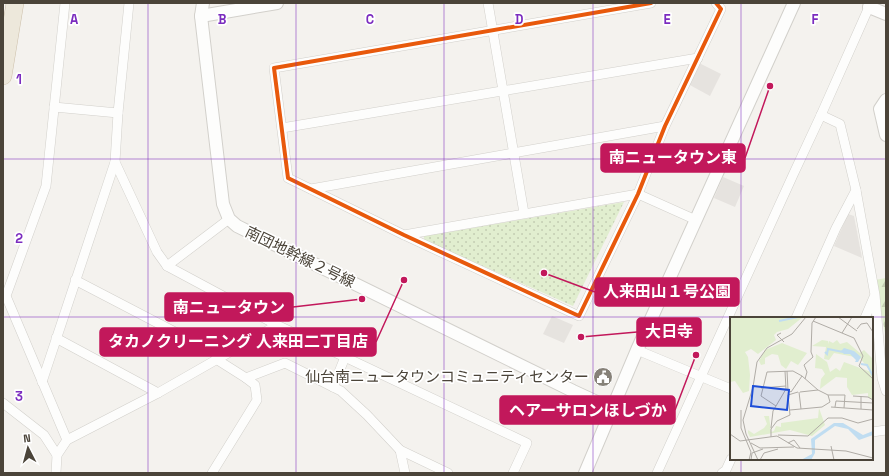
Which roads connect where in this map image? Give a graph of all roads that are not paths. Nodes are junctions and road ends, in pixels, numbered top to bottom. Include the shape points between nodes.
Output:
1 (15, 3) edge
2 (65, 3) edge
3 (130, 3) edge
4 (204, 3) edge
5 (277, 3) edge
6 (488, 3) edge
7 (651, 3) edge
8 (716, 3) edge
9 (794, 3) edge
10 (870, 5) edge
11 (886, 14) edge
12 (201, 16) junction
13 (493, 30) junction
14 (698, 58) junction
15 (3, 76) edge
16 (503, 91) junction
17 (886, 100) edge
18 (54, 107) junction
19 (118, 113) junction
20 (821, 115) junction
21 (884, 119) edge
22 (665, 126) junction
23 (282, 128) junction
24 (886, 135) edge
25 (514, 153) junction
26 (115, 162) junction
27 (311, 189) junction
28 (856, 190) junction
29 (638, 194) junction
30 (524, 213) junction
31 (229, 219) junction
32 (696, 220) junction
33 (404, 235) junction
34 (167, 266) junction
35 (75, 280) junction
36 (875, 295) junction
37 (796, 317) edge
38 (865, 317) edge
39 (278, 325) junction
40 (56, 338) junction
41 (637, 350) junction
42 (344, 357) junction
43 (218, 358) junction
44 (701, 376) junction
45 (246, 378) junction
46 (42, 382) junction
47 (333, 387) junction
48 (730, 389) edge
49 (886, 391) edge
50 (158, 393) junction
51 (3, 403) edge
52 (612, 409) junction
53 (886, 430) edge
54 (873, 432) edge
55 (67, 440) junction
56 (400, 450) junction
57 (57, 455) junction
58 (731, 460) edge
59 (56, 473) edge
60 (212, 473) edge
61 (405, 473) edge
62 (448, 473) edge
63 (513, 473) edge
64 (585, 473) edge
65 (658, 473) edge
66 (722, 473) edge

1 - 15 highway
2 - 18 street
3 - 19 street
4 - 12 street, 南団地幹線２号線
5 - 12 street
6 - 13 street
7 - 13 street
8 - 14 street via 721,9
9 - 32 street
10 - 11 street
10 - 20 street
12 - 31 street, 南団地幹線２号線 via 223,204
13 - 16 street
13 - 23 street via 274,68
14 - 16 street
14 - 22 street
16 - 23 street
16 - 25 street
17 - 21 street via 880,109
18 - 19 street
18 - 46 street via 46,186 6,296
19 - 26 street
20 - 28 street via 840,124
20 - 44 street
21 - 24 street
22 - 25 street
22 - 29 street
23 - 27 street via 288,178
25 - 27 street
25 - 30 street
26 - 34 street via 157,252
26 - 35 street
27 - 33 street
28 - 36 street
28 - 37 street
29 - 30 street
29 - 32 street
29 - 33 street via 579,316
30 - 33 street
31 - 34 street
31 - 52 street, 南団地幹線２号線 via 237,226
32 - 41 street
34 - 39 street
35 - 40 street
35 - 43 street
36 - 38 street
36 - 49 street via 882,378
39 - 42 street
39 - 43 street
40 - 46 street
40 - 50 street
41 - 44 street
41 - 52 street
42 - 47 street
42 - 63 street via 527,443
43 - 45 street
43 - 50 street
44 - 48 street
44 - 65 street
45 - 47 street via 285,363
45 - 60 street via 255,385 257,400
46 - 55 street
47 - 56 street via 367,414
50 - 55 street
51 - 57 street via 44,435
52 - 64 street
53 - 54 street
55 - 57 street
56 - 61 street
56 - 62 street
57 - 59 street
58 - 66 street

